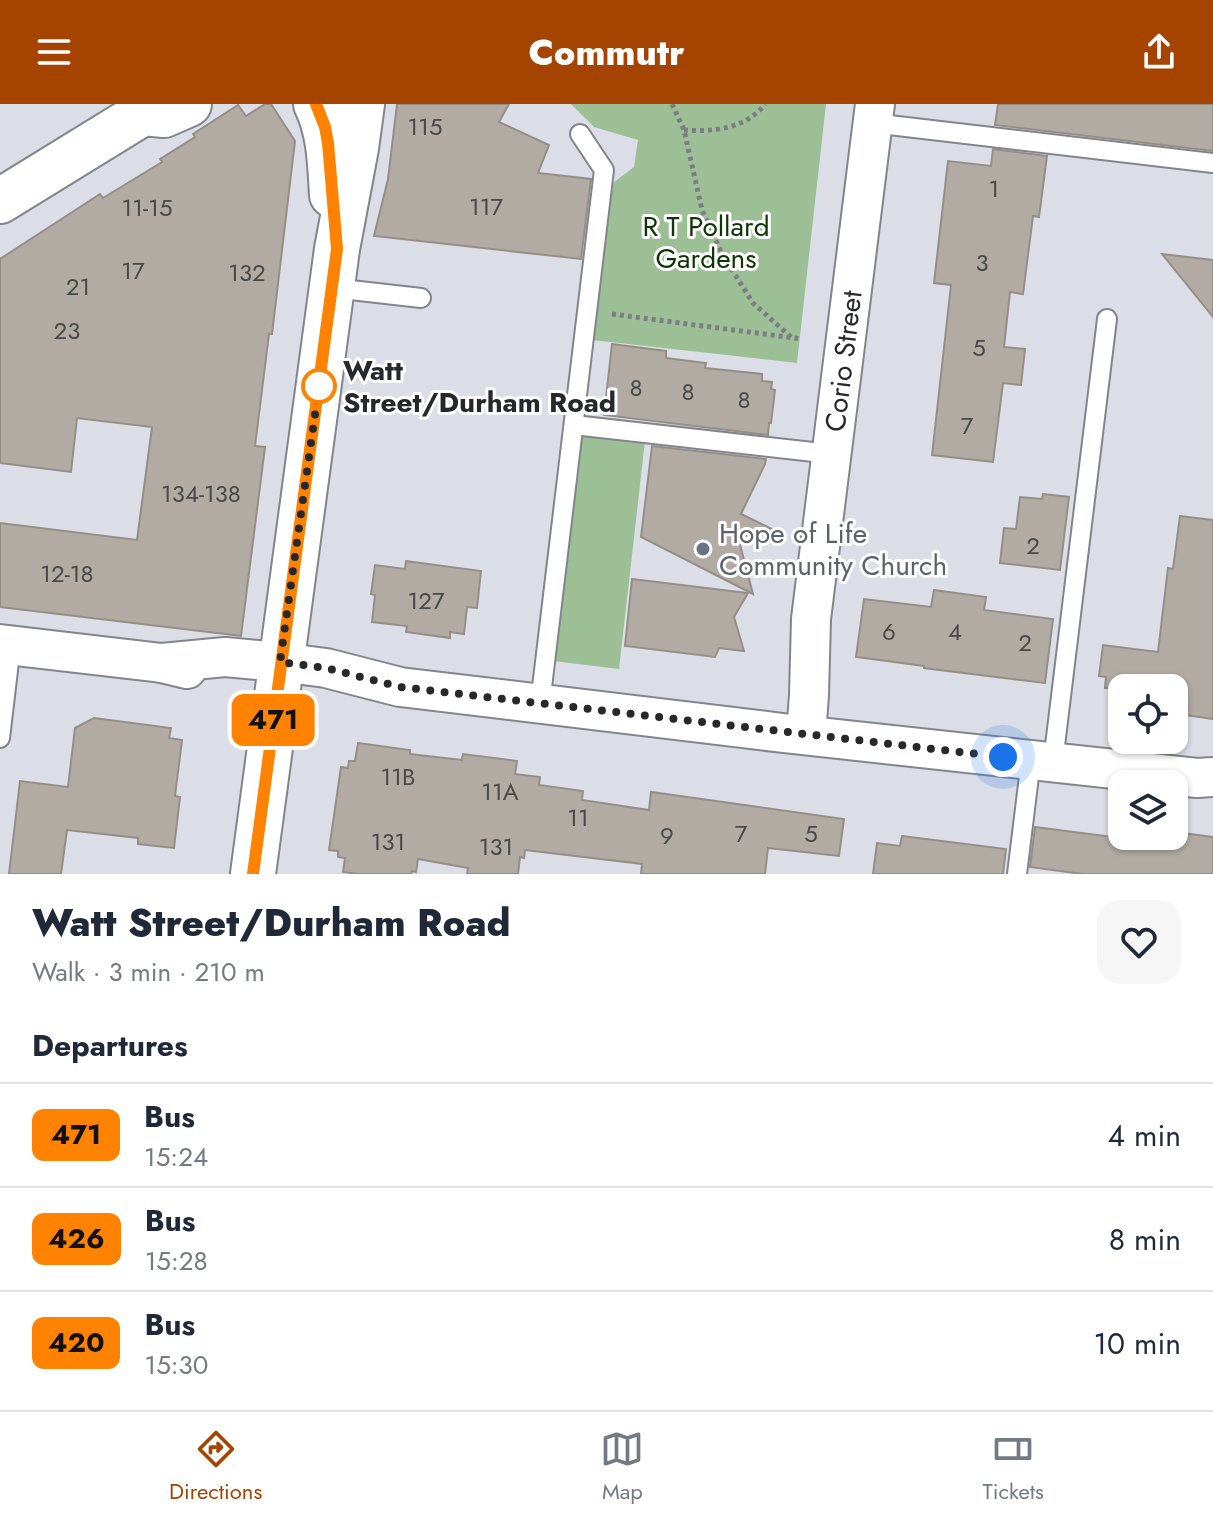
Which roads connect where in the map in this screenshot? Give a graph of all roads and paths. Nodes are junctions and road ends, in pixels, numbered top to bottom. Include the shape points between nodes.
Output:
1 (189, 104) edge
2 (316, 104) edge
3 (362, 104) edge
4 (672, 104) edge
5 (765, 104) edge
6 (130, 111) edge
7 (874, 113) edge
8 (684, 130) junction
9 (580, 134) dead end
10 (1213, 163) edge
11 (0, 201) edge
12 (335, 268) junction
13 (421, 298) dead end
14 (588, 311) junction
15 (1107, 319) dead end
16 (791, 337) junction
17 (802, 339) dead end
18 (574, 425) junction
19 (831, 454) junction
20 (6, 645) edge
21 (279, 674) junction
22 (540, 704) junction
23 (794, 734) junction
24 (0, 738) edge
25 (1042, 761) junction
26 (1208, 780) edge
27 (253, 874) edge
28 (1017, 874) edge

1 - 6 main road via 164,115
2 - 12 main road via 328,143
3 - 12 main road
4 - 8 path
5 - 8 path via 734,126
6 - 11 main road
7 - 10 lane
7 - 19 street, Corio Street
8 - 16 path via 702,210 722,254 753,303
9 - 14 lane via 604,170
12 - 13 lane
12 - 21 main road
14 - 16 path
14 - 18 lane
15 - 25 lane
16 - 17 path
18 - 19 lane
18 - 22 lane
19 - 23 street, Corio Street via 811,619 809,695
20 - 21 street via 162,663 222,657
20 - 24 lane
21 - 22 street via 326,668 400,687
21 - 27 main road
22 - 23 street
23 - 25 street
25 - 26 street
25 - 28 lane

